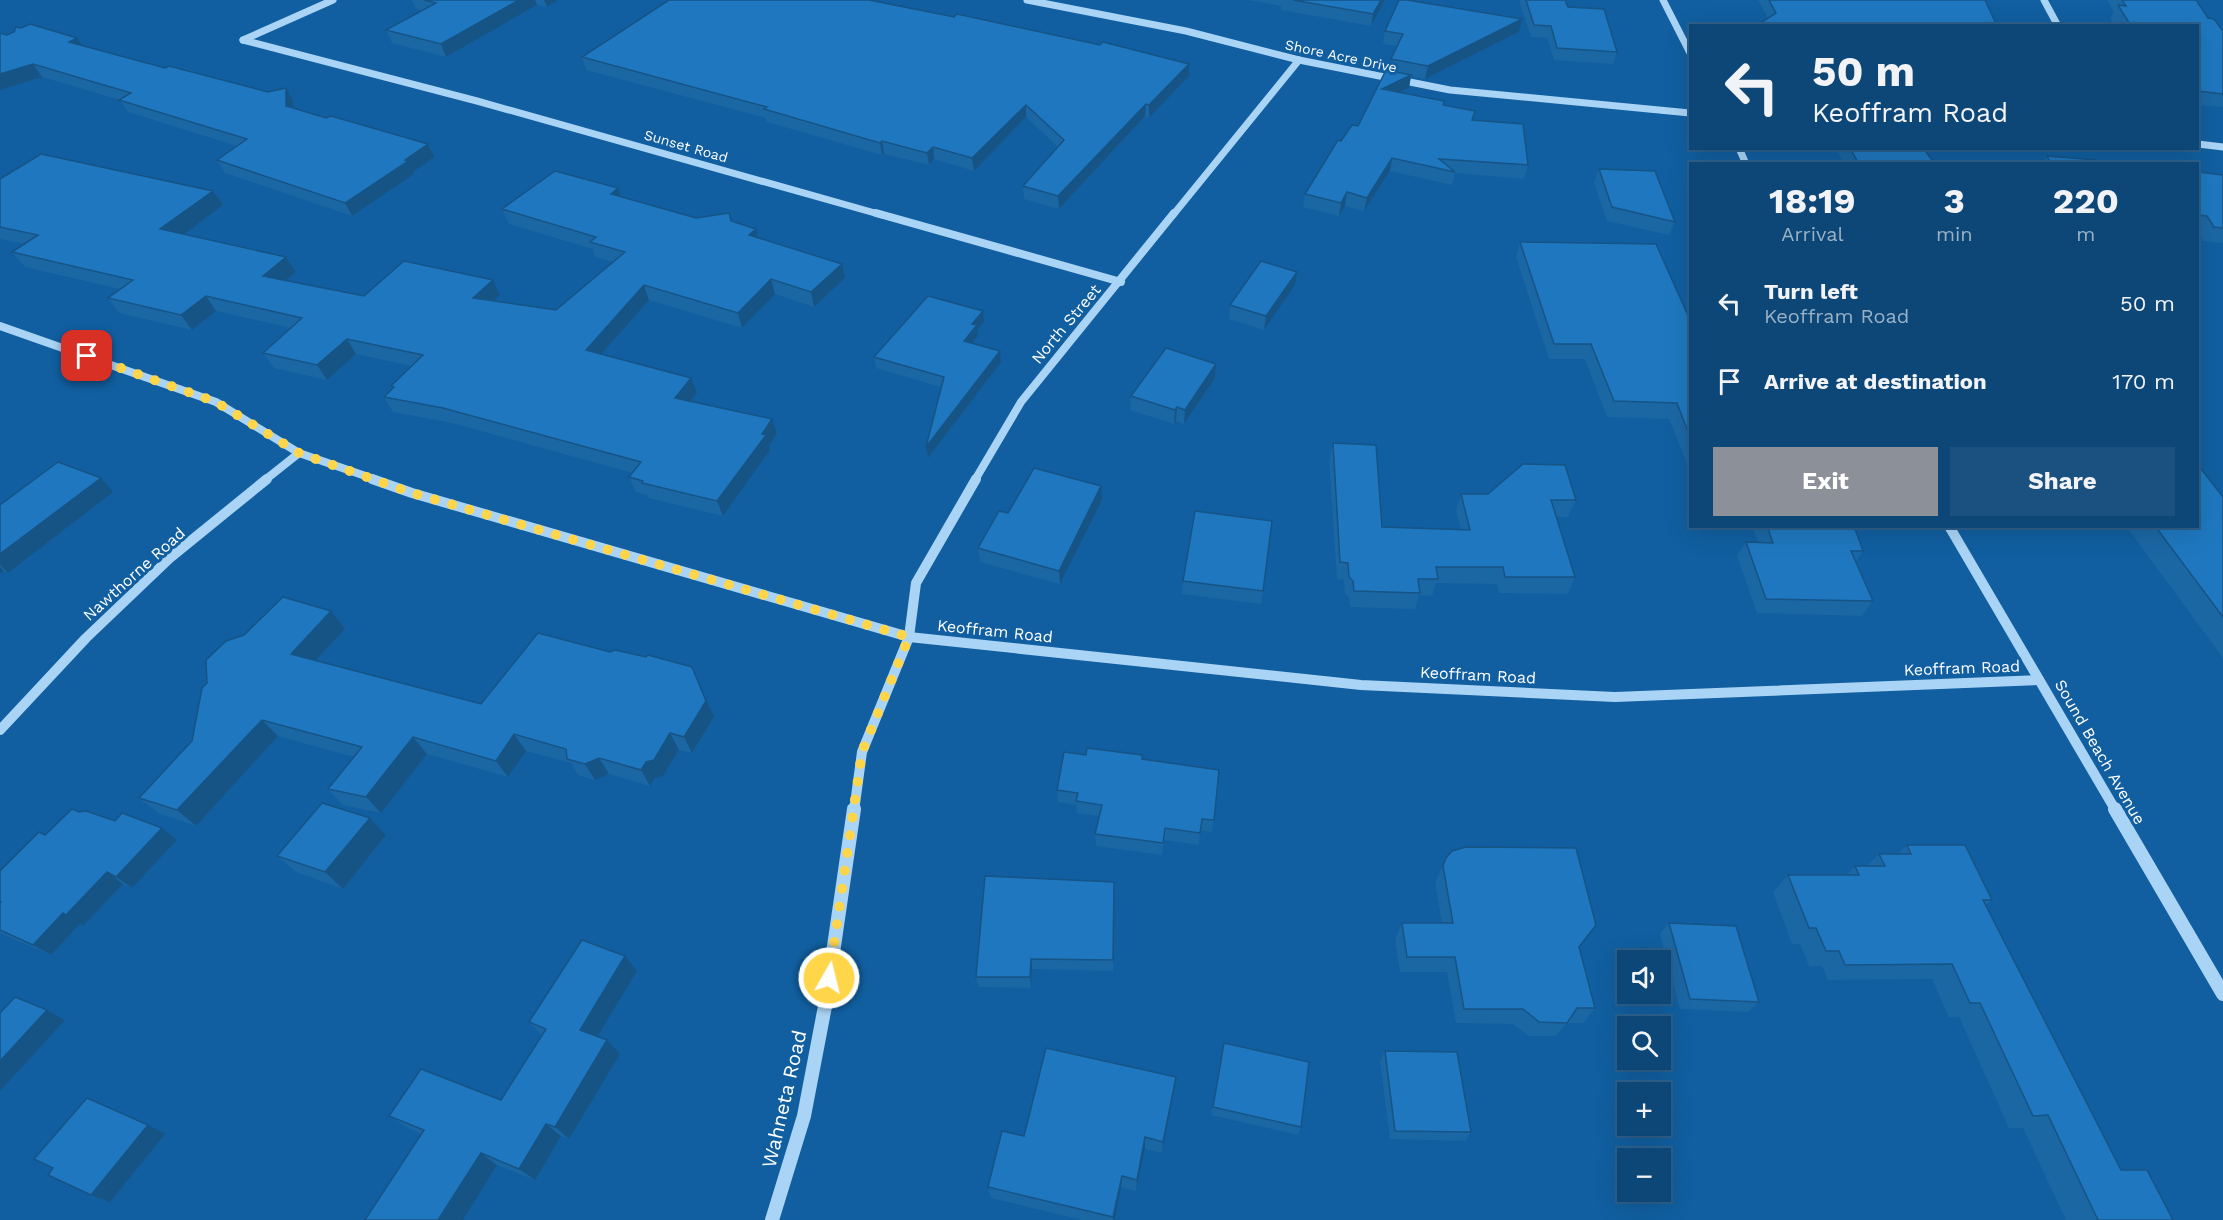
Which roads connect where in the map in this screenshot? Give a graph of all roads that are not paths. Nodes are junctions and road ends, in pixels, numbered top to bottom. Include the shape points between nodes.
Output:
1 (333, 0) edge
2 (1027, 0) edge
3 (1664, 0) edge
4 (2044, 0) edge
5 (2057, 24) edge
6 (1689, 51) edge
7 (1299, 60) junction
8 (1689, 113) edge
9 (2199, 144) edge
10 (2223, 147) edge
11 (1121, 282) junction
12 (0, 326) edge
13 (299, 453) junction
14 (1950, 528) edge
15 (909, 637) junction
16 (2039, 680) junction
17 (0, 730) edge
18 (2223, 994) edge
19 (772, 1220) edge

1 - 11 street, Sunset Road via 243,40 477,101
2 - 7 street, Shore Acre Drive via 1186,31
3 - 6 street
4 - 5 street
7 - 8 street, Shore Acre Drive via 1450,90
7 - 11 street, North Street
9 - 10 street
11 - 15 street, North Street via 1021,402 916,583
12 - 13 street, Keoffram Road via 216,402
13 - 15 street, Keoffram Road via 412,493
13 - 17 street, Nawthorne Road via 171,557 86,638
14 - 16 street, Sound Beach Avenue
15 - 16 street, Keoffram Road via 1361,685 1615,697
15 - 19 street, Wahneta Road via 862,752 807,1104
16 - 18 street, Sound Beach Avenue

